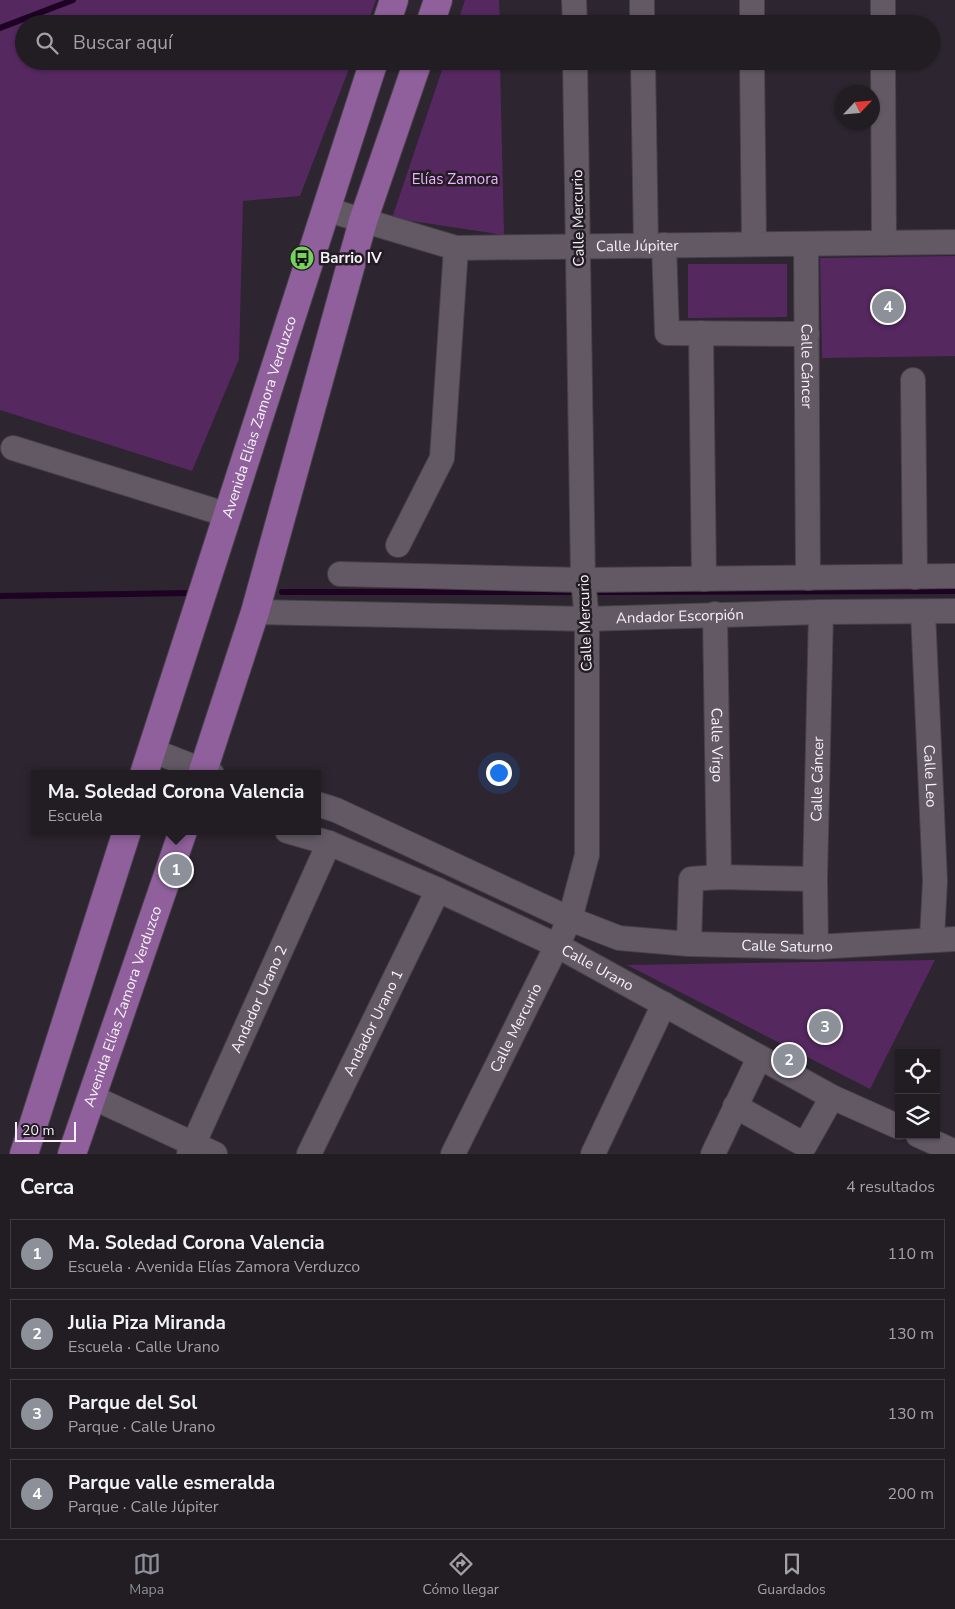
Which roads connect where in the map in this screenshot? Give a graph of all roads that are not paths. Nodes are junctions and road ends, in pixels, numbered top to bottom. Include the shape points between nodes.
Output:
1 (394, 0) edge
2 (438, 0) edge
3 (574, 0) edge
4 (642, 0) edge
5 (752, 0) edge
6 (883, 0) edge
7 (389, 15) edge
8 (433, 15) edge
9 (574, 15) edge
10 (642, 15) edge
11 (752, 15) edge
12 (883, 15) edge
13 (371, 70) edge
14 (415, 70) edge
15 (575, 70) edge
16 (644, 70) edge
17 (752, 70) edge
18 (883, 70) edge
19 (325, 209) junction
20 (364, 221) junction
21 (955, 242) edge
22 (884, 243) junction
23 (754, 244) junction
24 (806, 244) junction
25 (578, 246) junction
26 (655, 246) junction
27 (456, 248) junction
28 (701, 333) junction
29 (807, 334) junction
30 (913, 380) dead end
31 (13, 448) dead end
32 (228, 515) junction
33 (398, 545) dead end
34 (340, 574) dead end
35 (955, 576) edge
36 (915, 577) junction
37 (808, 578) junction
38 (704, 579) junction
39 (584, 581) junction
40 (955, 611) edge
41 (255, 612) junction
42 (821, 612) junction
43 (923, 612) junction
44 (586, 613) junction
45 (715, 614) junction
46 (148, 762) edge
47 (190, 770) edge
48 (207, 770) edge
49 (321, 805) edge
50 (126, 835) edge
51 (182, 835) edge
52 (301, 835) edge
53 (329, 843) junction
54 (719, 877) junction
55 (815, 879) junction
56 (945, 881) edge
57 (438, 890) junction
58 (570, 920) junction
59 (619, 938) joint
60 (944, 939) edge
61 (689, 944) junction
62 (558, 946) junction
63 (816, 946) junction
64 (664, 1004) junction
65 (759, 1058) junction
66 (92, 1097) junction
67 (832, 1097) junction
68 (735, 1106) junction
69 (895, 1125) edge
70 (926, 1139) edge
71 (191, 1149) edge
72 (949, 1151) edge
73 (24, 1154) edge
74 (72, 1154) edge
75 (215, 1154) edge
76 (309, 1154) edge
77 (453, 1154) edge
78 (593, 1154) edge
79 (713, 1154) edge

1 - 7 main road
2 - 8 main road
3 - 9 street
4 - 10 street
5 - 11 street
6 - 12 street
13 - 19 main road, Avenida Elías Zamora Verduzco
14 - 20 main road
15 - 25 street, Calle Mercurio
16 - 26 street
17 - 23 street
18 - 22 street
19 - 20 street, Calle Júpiter
19 - 32 main road, Avenida Elías Zamora Verduzco
20 - 27 street, Calle Júpiter
20 - 41 main road
21 - 22 street, Calle Júpiter
22 - 24 street, Calle Júpiter
23 - 24 street, Calle Júpiter
23 - 26 street, Calle Júpiter
24 - 29 street, Calle Cáncer
25 - 26 street, Calle Júpiter
25 - 27 street, Calle Júpiter
25 - 39 street, Calle Mercurio
26 - 28 street via 667,333
27 - 33 street via 442,458
28 - 29 street
28 - 38 street
29 - 37 street, Calle Cáncer
30 - 36 street
31 - 32 street
32 - 46 main road, Avenida Elías Zamora Verduzco
34 - 39 street
35 - 36 street
36 - 37 street
37 - 38 street
38 - 39 street
39 - 44 street, Calle Mercurio
40 - 43 street, Andador Escorpión
41 - 44 street, Andador Escorpión
41 - 48 main road
42 - 43 street, Andador Escorpión
42 - 45 street, Andador Escorpión
42 - 55 street, Calle Cáncer
43 - 56 street, Calle Leo
44 - 45 street, Andador Escorpión
44 - 58 street, Calle Mercurio via 587,855
45 - 54 street, Calle Virgo
46 - 47 street
49 - 58 street, Calle Urano
50 - 73 main road
51 - 66 main road, Avenida Elías Zamora Verduzco
52 - 53 street, Calle Urano
53 - 57 street, Calle Urano
53 - 71 street, Andador Urano 2
54 - 55 street
54 - 61 street via 690,879
55 - 63 street, Calle Cáncer
56 - 60 street, Calle Leo
57 - 62 street, Calle Urano
57 - 76 street, Andador Urano 1
58 - 59 street, Calle Urano
58 - 62 street, Calle Mercurio
59 - 61 street, Calle Saturno
60 - 63 street, Calle Saturno
61 - 63 street, Calle Saturno
62 - 64 street, Calle Urano
62 - 77 street, Calle Mercurio
64 - 65 street, Calle Urano
64 - 78 street
65 - 67 street, Calle Urano
65 - 68 street
66 - 71 street
66 - 74 main road, Avenida Elías Zamora Verduzco
67 - 68 street via 805,1145
67 - 69 street, Calle Urano
68 - 79 street
70 - 72 street
71 - 75 street

